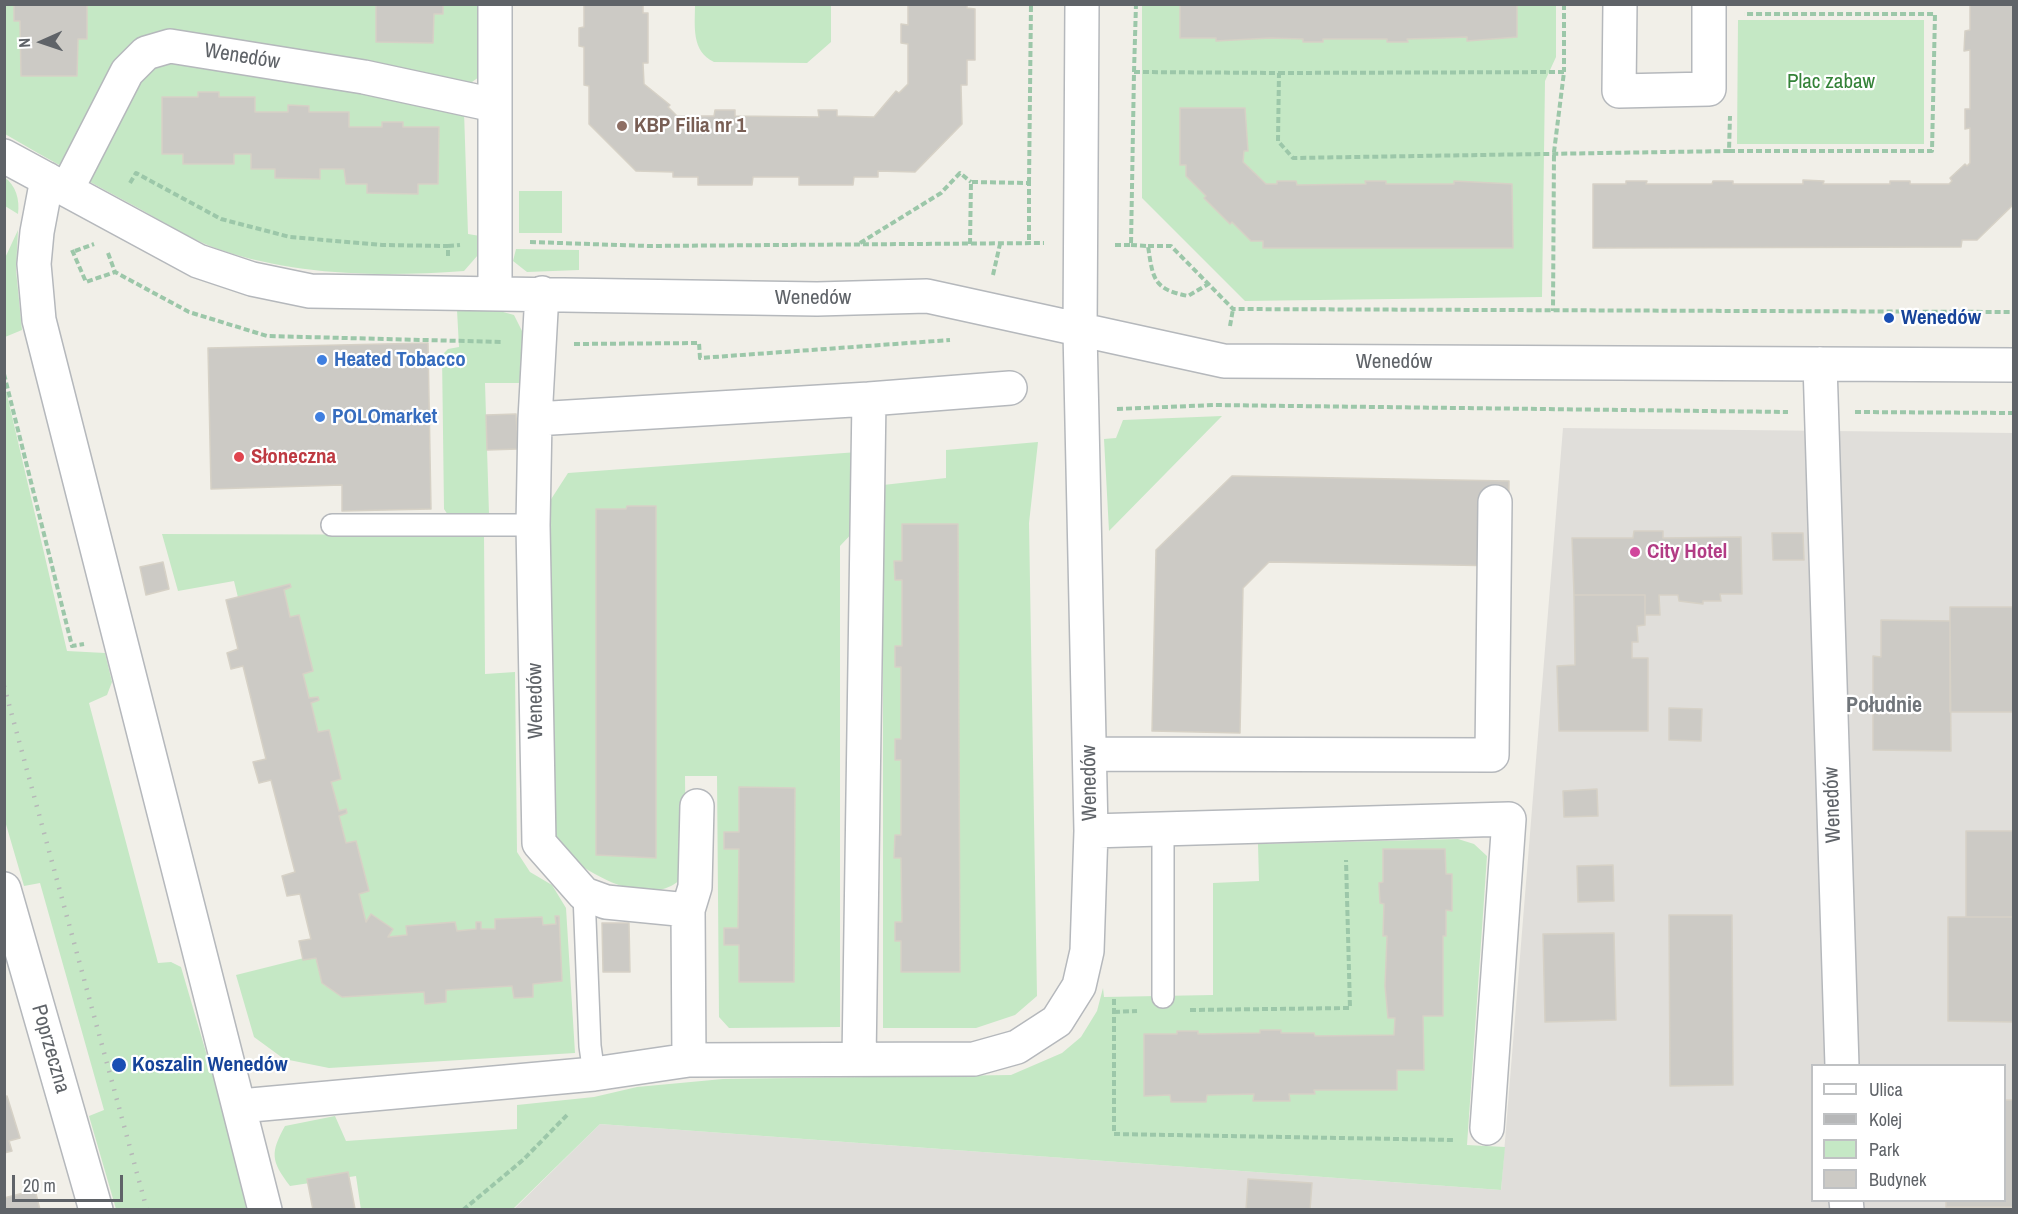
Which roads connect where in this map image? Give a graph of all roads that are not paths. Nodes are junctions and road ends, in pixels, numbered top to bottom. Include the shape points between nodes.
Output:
1 (495, 4) edge
2 (1082, 4) edge
3 (1620, 4) edge
4 (1721, 9) edge
5 (494, 105) junction
6 (4, 156) edge
7 (57, 184) junction
8 (495, 293) junction
9 (542, 293) junction
10 (1080, 331) junction
11 (1820, 364) junction
12 (2013, 365) edge
13 (1010, 388) dead end
14 (869, 399) junction
15 (535, 420) junction
16 (1495, 502) dead end
17 (332, 525) dead end
18 (533, 525) junction
19 (1090, 754) junction
20 (697, 806) dead end
21 (1163, 829) junction
22 (1091, 831) junction
23 (4, 889) edge
24 (584, 894) junction
25 (688, 910) junction
26 (1156, 1004) road end
27 (859, 1059) junction
28 (688, 1060) junction
29 (1842, 1064) edge
30 (594, 1074) junction
31 (240, 1106) junction
32 (1487, 1128) road end
33 (96, 1209) edge
34 (265, 1209) edge

1 - 5 street
2 - 10 street, Wenedów
3 - 4 street via 1619,91 1709,90
5 - 7 street, Wenedów via 364,77 170,46 146,53 127,72
5 - 8 street
6 - 7 street, Wenedów
7 - 8 street, Wenedów via 198,261 252,279 310,291
7 - 31 street via 37,232 34,264 39,320
8 - 9 street, Wenedów
9 - 10 street, Wenedów via 817,299 927,296
9 - 15 street, Wenedów
10 - 11 street, Wenedów via 1224,361
10 - 19 street, Wenedów
11 - 12 street, Wenedów
11 - 29 street, Wenedów
13 - 14 street
14 - 15 street
14 - 27 street
15 - 18 street, Wenedów
16 - 19 street via 1492,755
17 - 18 lane
18 - 24 street, Wenedów via 539,843
19 - 22 street, Wenedów
20 - 25 street via 695,887
21 - 22 street
21 - 26 lane
21 - 32 street via 1509,819
22 - 27 street, Wenedów via 1088,951 1079,986 1057,1021 1017,1047 974,1059
23 - 33 street, Poprzeczna
24 - 25 street, Wenedów via 606,903
24 - 30 lane
25 - 28 street
27 - 28 street, Wenedów
28 - 30 street, Wenedów
30 - 31 street, Wenedów
31 - 34 street

